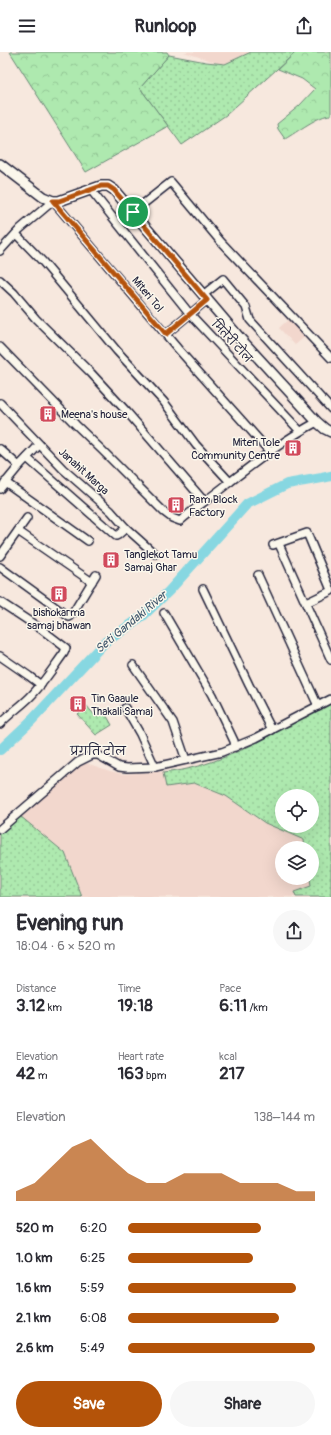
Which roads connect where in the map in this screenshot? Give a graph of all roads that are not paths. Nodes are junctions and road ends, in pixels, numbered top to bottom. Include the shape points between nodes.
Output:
1 (0, 164) edge
2 (90, 189) junction
3 (53, 201) junction
4 (133, 212) junction
5 (16, 234) junction
6 (0, 251) edge
7 (0, 280) edge
8 (205, 297) junction
9 (190, 314) junction
10 (166, 334) junction
11 (0, 347) edge
12 (331, 358) edge
13 (0, 403) edge
14 (331, 409) edge
15 (317, 422) junction
16 (300, 431) junction
17 (331, 432) edge
18 (39, 445) junction
19 (0, 450) edge
20 (269, 451) junction
21 (27, 458) junction
22 (19, 466) junction
23 (5, 482) junction
24 (230, 482) junction
25 (0, 489) edge
26 (204, 501) junction
27 (27, 518) dead end
28 (126, 528) junction
29 (18, 531) junction
30 (88, 541) dead end
31 (155, 554) dead end
32 (0, 556) edge
33 (0, 567) edge
34 (96, 575) dead end
35 (258, 575) dead end
36 (92, 582) junction
37 (203, 589) dead end
38 (331, 591) edge
39 (0, 602) edge
40 (306, 603) junction
41 (164, 613) dead end
42 (0, 656) edge
43 (331, 660) edge
44 (133, 665) dead end
45 (41, 686) junction
46 (331, 699) edge
47 (318, 706) junction
48 (125, 708) dead end
49 (0, 724) edge
50 (272, 730) junction
51 (235, 747) junction
52 (186, 760) junction
53 (155, 767) junction
54 (0, 829) edge

1 - 3 main road, Miteri Tol via 43,197
2 - 3 main road
2 - 4 main road, मितेरी टोल via 108,186
2 - 9 street, मितेरी टोल
3 - 5 street
3 - 10 street, Miteri Tol
4 - 8 main road, मितेरी टोल
4 - 12 street via 170,182 221,242
5 - 6 street
5 - 24 street via 164,402 196,445
7 - 26 street via 91,373
8 - 9 street
8 - 14 street via 223,279 246,307 250,320
8 - 15 main road, मितेरी टोल
9 - 10 street
9 - 16 street, मितेरी टोल
10 - 20 street, Miteri Tol
11 - 26 street via 164,512 180,521
13 - 18 street, Janahit Marga
15 - 16 street
15 - 17 main road, मितेरी टोल
16 - 20 street
18 - 21 street
18 - 28 street, Janahit Marga
19 - 22 street
20 - 24 street
21 - 22 street
21 - 28 street via 116,536
22 - 23 street
23 - 25 street
23 - 30 street
24 - 26 street
27 - 29 street
28 - 31 street, Janahit Marga
29 - 32 street
29 - 36 street
33 - 36 street via 69,617
34 - 36 street
35 - 47 street
37 - 50 street
38 - 40 street
38 - 40 street via 307,533 276,545
39 - 45 street via 66,648
40 - 43 street
41 - 51 street via 212,695
42 - 45 street
44 - 52 street via 173,722
45 - 49 street
46 - 47 street
47 - 50 street
48 - 53 street
50 - 51 street
51 - 52 street
52 - 53 street
53 - 54 street via 119,767 98,755 92,755 78,762

